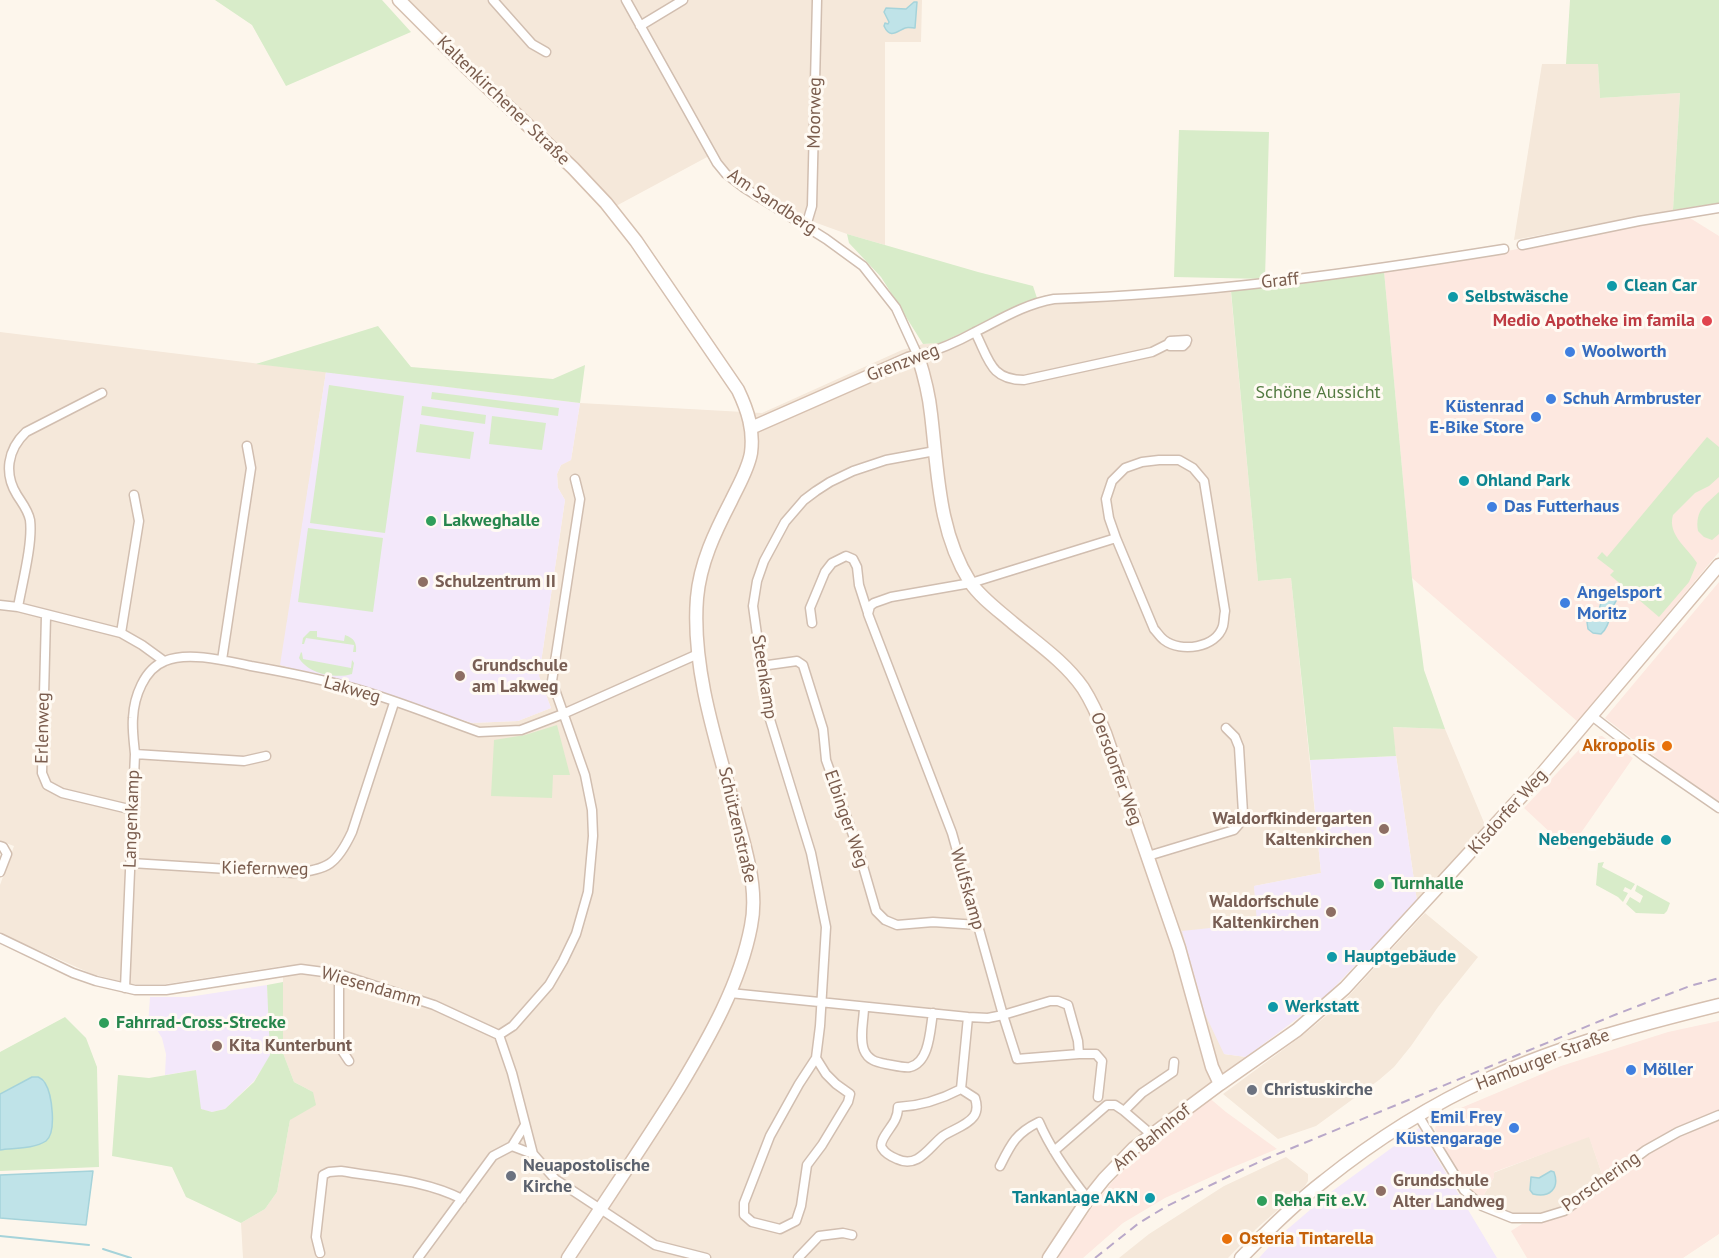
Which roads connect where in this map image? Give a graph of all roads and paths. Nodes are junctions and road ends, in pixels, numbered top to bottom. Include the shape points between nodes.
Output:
1 (399, 0) edge
2 (493, 0) edge
3 (626, 0) edge
4 (683, 0) edge
5 (817, 0) edge
6 (640, 26) junction
7 (546, 52) dead end
8 (1719, 208) edge
9 (806, 226) junction
10 (1522, 245) dead end
11 (1504, 249) dead end
12 (1054, 299) joint
13 (975, 332) junction
14 (1168, 344) dead end
15 (918, 356) junction
16 (102, 393) dead end
17 (751, 428) junction
18 (247, 446) dead end
19 (935, 451) junction
20 (575, 479) dead end
21 (134, 495) dead end
22 (1116, 538) junction
23 (1719, 565) edge
24 (971, 583) junction
25 (0, 605) edge
26 (18, 607) junction
27 (868, 614) junction
28 (46, 615) junction
29 (812, 623) dead end
30 (121, 633) junction
31 (698, 654) junction
32 (222, 660) junction
33 (164, 661) junction
34 (761, 666) junction
35 (394, 703) junction
36 (563, 714) junction
37 (1592, 716) junction
38 (1226, 728) dead end
39 (135, 754) junction
40 (266, 756) dead end
41 (1719, 808) edge
42 (133, 810) junction
43 (0, 846) edge
44 (1148, 856) junction
45 (130, 863) junction
46 (0, 872) edge
47 (978, 925) junction
48 (0, 938) edge
49 (339, 974) junction
50 (125, 988) junction
51 (730, 993) junction
52 (822, 1002) junction
53 (1719, 1005) edge
54 (864, 1007) junction
55 (933, 1013) junction
56 (1003, 1015) junction
57 (968, 1017) junction
58 (499, 1035) junction
59 (1079, 1054) junction
60 (816, 1058) junction
61 (350, 1061) dead end
62 (1174, 1062) dead end
63 (1220, 1084) junction
64 (961, 1089) junction
65 (1098, 1097) dead end
66 (1124, 1111) junction
67 (1418, 1115) junction
68 (1719, 1115) edge
69 (525, 1125) junction
70 (1152, 1135) junction
71 (512, 1146) junction
72 (1054, 1151) junction
73 (533, 1154) junction
74 (1000, 1166) dead end
75 (462, 1198) junction
76 (1088, 1199) junction
77 (600, 1209) junction
78 (852, 1235) dead end
79 (320, 1254) dead end
80 (685, 1255) edge
81 (418, 1258) edge
82 (568, 1258) edge
83 (706, 1258) edge
84 (798, 1258) edge
85 (1049, 1258) edge
86 (1241, 1258) edge

1 - 17 main road, Kaltenkirchener Straße via 606,203 636,240 738,390
2 - 7 street via 532,44
3 - 6 street, Am Sandberg
4 - 6 street
5 - 9 street, Moorweg via 812,206
6 - 9 street, Am Sandberg via 726,174
8 - 10 street
9 - 15 street, Am Sandberg via 863,266 896,308
11 - 12 street, Graff via 1266,282
12 - 13 street, Grenzweg via 1008,314
13 - 14 street via 995,371 1014,380 1152,352
13 - 15 street, Grenzweg
15 - 17 main road, Grenzweg
15 - 19 main road, Oersdorfer Weg via 927,387
16 - 26 street via 26,432 13,448 10,481 30,518 31,536
17 - 31 main road, Schützenstraße via 750,456 707,551 698,586
18 - 32 street via 251,468
19 - 24 main road, Oersdorfer Weg via 944,521
19 - 34 street, Steenkamp via 886,459 837,478 804,500 785,522 756,581 753,606
20 - 36 street via 579,499 552,681
21 - 30 street via 139,520
22 - 22 street via 1106,499 1112,481 1125,468 1159,460 1179,460 1193,468 1204,481 1225,611 1223,628 1215,639 1191,647 1165,641 1154,629
22 - 24 street
23 - 37 main road, Kisdorfer Weg
24 - 27 street via 891,597 874,603
24 - 44 main road, Oersdorfer Weg via 1064,666 1083,688 1106,733
25 - 26 street
26 - 28 street
27 - 29 street, Wulfskamp via 857,567 846,556 825,572 810,608
27 - 47 street, Wulfskamp via 952,833
28 - 30 street
28 - 42 street, Erlenweg via 42,773 48,785 62,793
30 - 33 street
31 - 36 street, Lakweg
31 - 51 main road, Schützenstraße via 753,896 752,924
32 - 33 street, Lakweg
32 - 35 street, Lakweg via 354,689
33 - 39 street, Langenkamp via 144,680 136,698
34 - 47 street, Elbinger Weg via 797,661 803,664 823,729 826,760 876,911 897,925
34 - 52 street, Steenkamp via 768,713 811,853 826,927
35 - 36 street, Lakweg via 479,732 521,729
35 - 45 street, Kiefernweg via 352,832 342,852 330,863 315,871 293,873
36 - 58 street via 585,775 592,810 588,892 576,934 549,985 513,1026
37 - 41 street
37 - 63 main road, Kisdorfer Weg via 1345,988 1297,1030
38 - 44 street via 1239,747 1243,813 1240,823 1234,830
39 - 40 street via 244,760
39 - 42 street, Langenkamp
42 - 45 street, Langenkamp
43 - 46 street via 7,854
44 - 63 main road, Oersdorfer Weg
45 - 50 street, Langenkamp
47 - 56 street, Wulfskamp
48 - 50 street, Wiesendamm via 73,973
49 - 50 street, Wiesendamm via 301,969 166,990
49 - 58 street, Wiesendamm via 434,1005
49 - 61 street via 339,1046
51 - 52 street
51 - 77 main road, Schützenstraße via 698,1057
52 - 54 street
52 - 60 street, Steenkamp
53 - 67 main road, Hamburger Straße via 1561,1050 1490,1078
54 - 55 street
54 - 55 street via 862,1044 868,1057 878,1063 908,1067 917,1063 926,1050
55 - 57 street
56 - 57 street
56 - 59 street, Wulfskamp via 1017,1059
56 - 59 street via 1050,1001 1068,1005
57 - 64 street
58 - 69 street
59 - 65 street via 1096,1054 1102,1061
60 - 60 street via 770,1136 744,1203 744,1215 752,1222 780,1229 796,1221 807,1165 848,1102 850,1094 826,1074
62 - 66 street via 1173,1072
63 - 70 main road, Am Bahnhof
64 - 64 street via 975,1098 977,1109 973,1118 914,1161 904,1162 883,1150 882,1140 897,1117 898,1107 934,1100
66 - 70 street
66 - 72 street via 1115,1105 1107,1106
67 - 68 street, Porschering via 1464,1190 1482,1206 1512,1218 1541,1218 1564,1211 1646,1150
67 - 86 main road, Hamburger Straße via 1323,1182
69 - 71 street
69 - 73 street
70 - 76 main road, Am Bahnhof
71 - 73 street
71 - 75 street via 493,1156
72 - 74 street via 1039,1122 1016,1138
72 - 76 street
73 - 77 street via 555,1179
75 - 79 street via 426,1185 329,1172 323,1175 316,1237
75 - 81 street
76 - 85 main road, Am Bahnhof
77 - 80 street via 655,1245
77 - 82 main road, Schützenstraße
78 - 84 street via 819,1236
80 - 83 street

